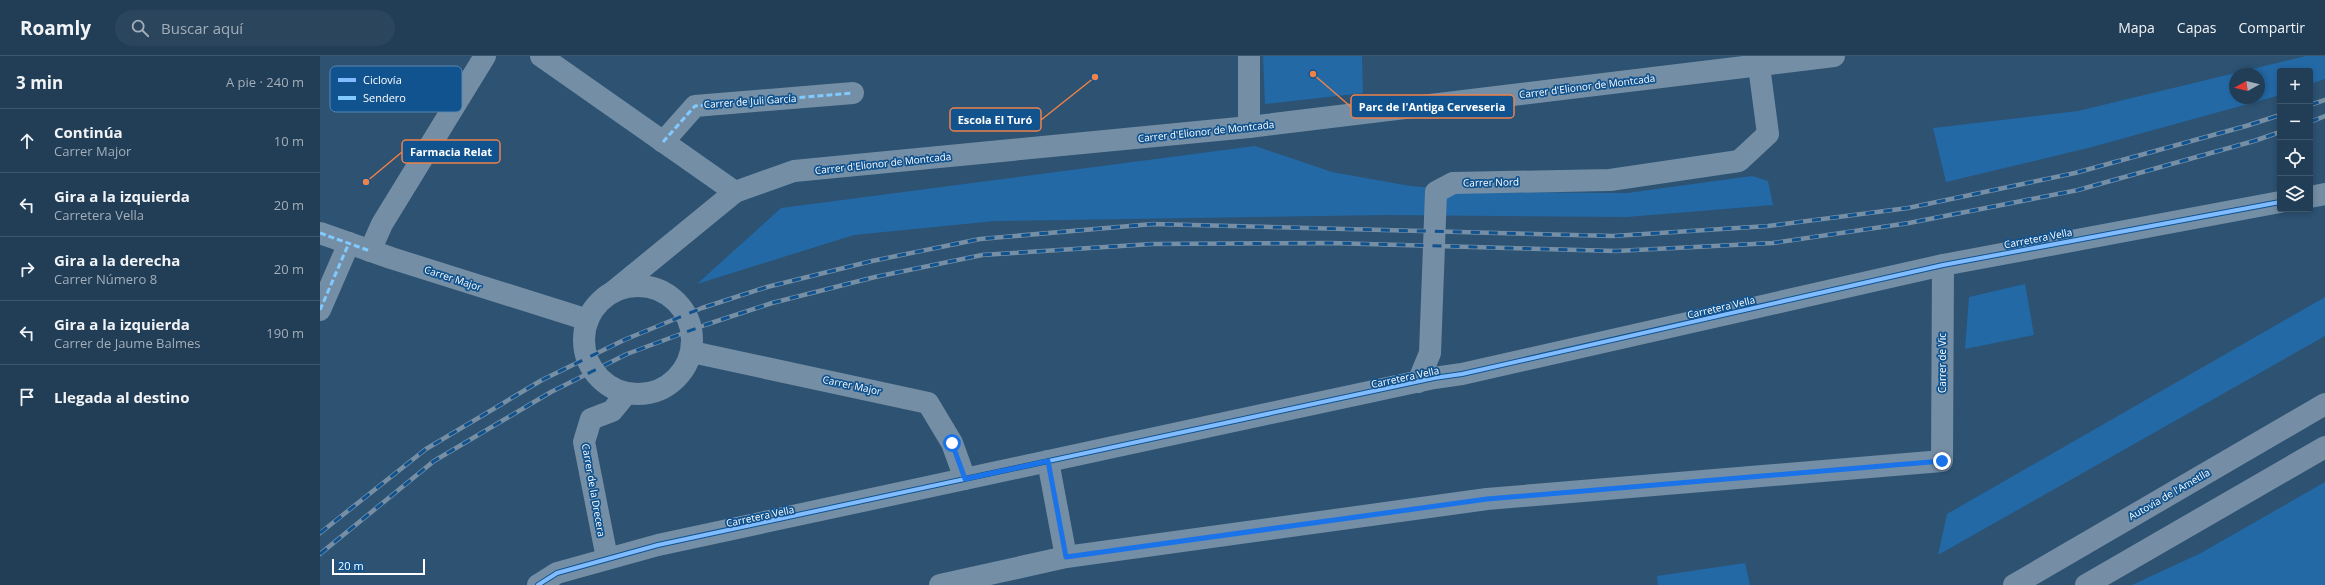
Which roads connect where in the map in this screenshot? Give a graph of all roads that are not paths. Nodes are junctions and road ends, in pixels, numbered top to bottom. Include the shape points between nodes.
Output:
1 (485, 56) edge
2 (541, 56) edge
3 (1249, 56) edge
4 (1834, 56) edge
5 (1759, 61) edge
6 (853, 93) dead end
7 (462, 94) edge
8 (451, 112) edge
9 (1249, 127) junction
10 (663, 142) junction
11 (735, 192) junction
12 (2325, 194) edge
13 (2313, 196) edge
14 (2277, 203) edge
15 (320, 233) edge
16 (348, 243) junction
17 (370, 251) junction
18 (1943, 265) junction
19 (614, 291) junction
20 (320, 310) edge
21 (588, 320) junction
22 (692, 352) junction
23 (1418, 382) junction
24 (626, 394) junction
25 (2325, 404) edge
26 (2325, 447) edge
27 (1048, 461) junction
28 (965, 479) junction
29 (1066, 557) junction
30 (607, 558) junction
31 (538, 585) edge
32 (940, 585) edge
33 (2014, 585) edge
34 (2086, 585) edge

1 - 7 street
2 - 10 street
3 - 9 street
4 - 5 street, Carrer d'Elionor de Montcada
5 - 9 street, Carrer d'Elionor de Montcada
5 - 23 street, Carrer Nord via 1768,134 1739,161 1610,180 1453,183 1436,192 1430,353
6 - 10 street, Carrer de Juli García via 695,106
8 - 17 street via 382,224
9 - 11 street, Carrer d'Elionor de Montcada via 794,171
10 - 11 street
11 - 19 street, Carrer d'Elionor de Montcada
12 - 13 street
14 - 18 street, Carretera Vella
15 - 16 street, Carrer Major
16 - 17 street, Carrer Major
16 - 20 street
17 - 21 street, Carrer Major
18 - 23 street, Carretera Vella
18 - 29 street, Carrer de Vic via 1942,461 1487,499
19 - 21 street via 598,304
19 - 22 street via 631,286 648,286 665,292 678,303 688,318 693,335
21 - 24 street via 584,335 590,365 598,378
22 - 24 street via 686,368 674,382 660,391 644,395
22 - 28 street, Carrer Major via 928,403 952,443
23 - 27 street, Carretera Vella
24 - 30 street, Carrer de la Drecera via 612,411 591,419 584,442
25 - 33 highway, Autovia de l'Ametlla
26 - 34 highway
27 - 28 street, Carretera Vella
27 - 29 street
28 - 30 street, Carretera Vella
29 - 32 street
30 - 31 street, Carretera Vella via 557,574

